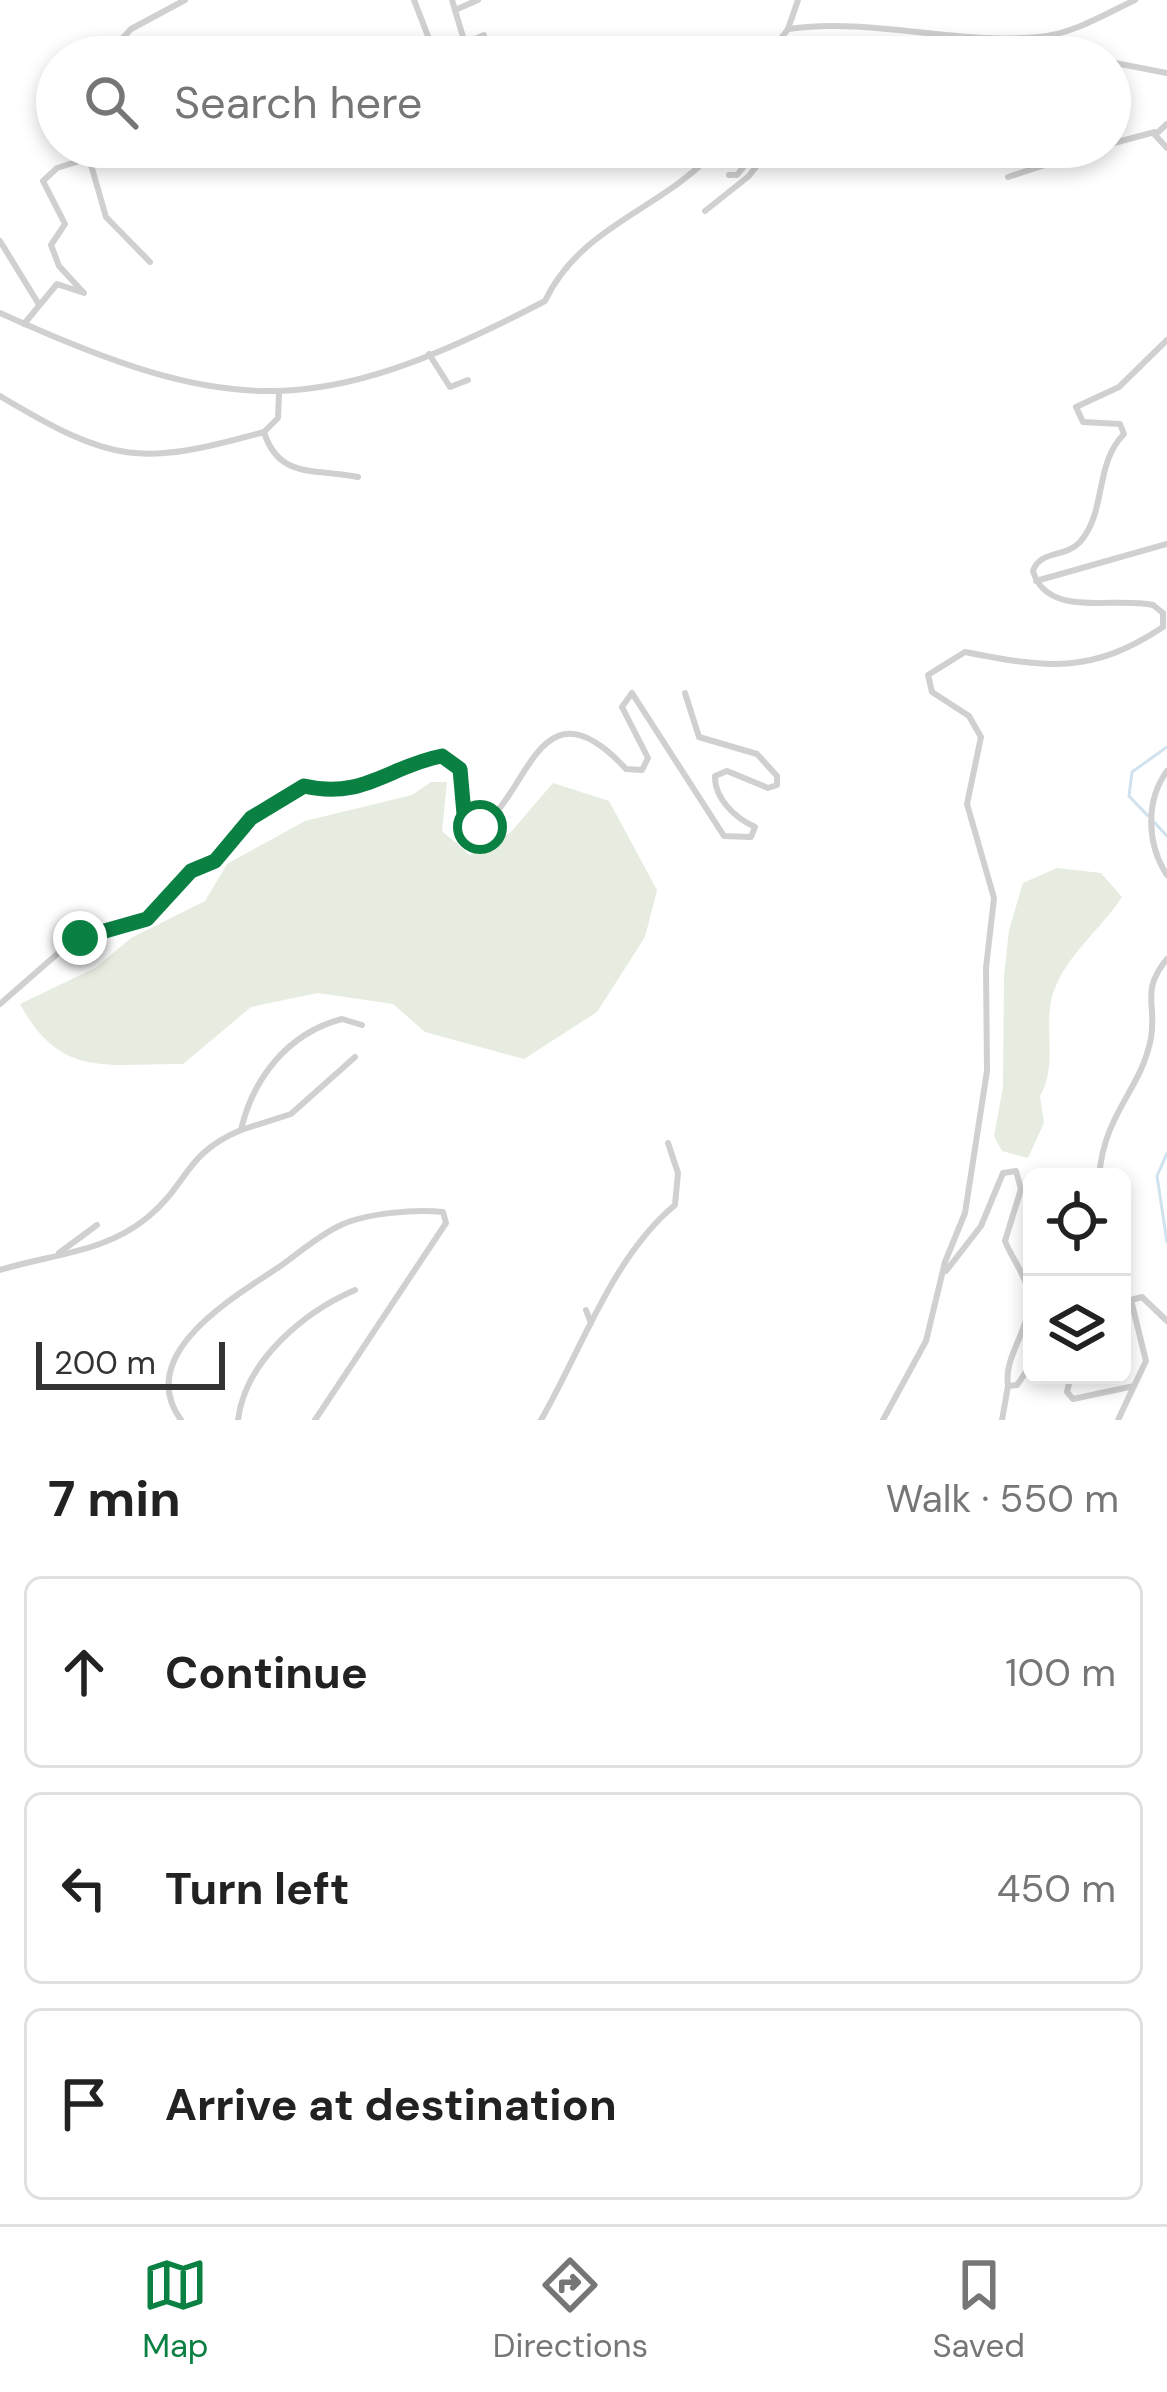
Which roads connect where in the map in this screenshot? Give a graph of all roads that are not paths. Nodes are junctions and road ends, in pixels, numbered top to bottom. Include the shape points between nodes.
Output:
1 (185, 0) edge
2 (414, 0) edge
3 (452, 0) edge
4 (478, 0) edge
5 (798, 0) edge
6 (1135, 0) edge
7 (454, 10) junction
8 (788, 29) junction
9 (1052, 35) joint
10 (124, 36) edge
11 (428, 36) edge
12 (463, 36) edge
13 (783, 36) edge
14 (935, 36) edge
15 (1018, 36) edge
16 (1131, 66) edge
17 (1167, 73) edge
18 (1167, 124) edge
19 (1155, 132) junction
20 (1131, 139) edge
21 (1167, 148) edge
22 (57, 168) edge
23 (92, 168) edge
24 (696, 168) edge
25 (742, 168) edge
26 (755, 168) edge
27 (1036, 168) edge
28 (729, 175) dead end
29 (1008, 177) dead end
30 (705, 212) dead end
31 (0, 241) edge
32 (150, 262) dead end
33 (38, 303) junction
34 (0, 313) edge
35 (24, 324) junction
36 (1167, 340) edge
37 (429, 354) junction
38 (469, 380) dead end
39 (279, 393) junction
40 (0, 396) edge
41 (264, 432) junction
42 (358, 477) dead end
43 (1167, 544) edge
44 (1036, 581) junction
45 (1166, 624) edge
46 (686, 693) dead end
47 (1167, 771) edge
48 (1167, 874) edge
49 (1167, 959) edge
50 (0, 1004) edge
51 (362, 1025) dead end
52 (356, 1057) dead end
53 (241, 1130) junction
54 (668, 1143) dead end
55 (1100, 1168) edge
56 (97, 1225) dead end
57 (56, 1256) junction
58 (0, 1270) edge
59 (944, 1274) junction
60 (355, 1290) dead end
61 (586, 1310) dead end
62 (1167, 1322) edge
63 (590, 1332) junction
64 (1023, 1376) edge
65 (1069, 1384) edge
66 (1008, 1386) junction
67 (1134, 1386) junction
68 (181, 1420) edge
69 (238, 1420) edge
70 (315, 1420) edge
71 (541, 1420) edge
72 (883, 1420) edge
73 (1003, 1420) edge
74 (1118, 1420) edge

1 - 10 street
2 - 11 street
3 - 7 street
4 - 7 street
5 - 8 street
6 - 9 street
7 - 12 street
8 - 13 street
8 - 14 street via 844,24
9 - 15 street
16 - 17 street
18 - 19 street
19 - 20 street
19 - 21 street
22 - 33 street via 43,181 65,224 52,255 84,293 57,284
23 - 32 street via 106,217
24 - 37 street via 583,247 545,301
25 - 28 street
26 - 30 street
27 - 29 street
31 - 33 street
33 - 35 street
34 - 35 street
35 - 39 street via 158,377
36 - 44 street via 1119,386 1076,407 1079,419 1120,424 1124,434 1106,459 1084,536 1036,561
37 - 38 street via 450,388
37 - 39 street via 357,382
39 - 41 street via 278,418
40 - 41 street via 130,457
41 - 42 street via 284,465
43 - 44 street
44 - 45 street via 1058,600 1153,605
45 - 59 street via 1085,665 965,652 928,675 932,692 980,732 967,804 994,898 988,1071 968,1200
46 - 50 street via 699,736 757,754 777,776 768,788 727,771 715,776 728,807 754,827 751,837 724,836 632,693 622,707 648,758 642,770 626,769 602,744 559,739 536,752 492,817 471,828 460,769 442,756 346,790 304,786 251,818 147,919 72,941
47 - 48 street via 1151,848
49 - 55 street via 1152,979 1150,1040 1107,1128
51 - 53 street via 342,1019 292,1041 249,1095
52 - 53 street via 291,1114
53 - 57 street via 202,1148 143,1221 93,1249
54 - 63 street via 678,1173 675,1205 652,1224
56 - 57 street
57 - 58 street
59 - 66 street via 981,1226 1003,1173 1016,1172 1021,1189 1005,1241 1029,1308
59 - 72 street via 926,1341
60 - 69 street via 300,1321 249,1385
61 - 63 street
62 - 67 street via 1142,1298 1131,1300 1146,1361
63 - 71 street
64 - 66 street
65 - 67 street via 1073,1399
66 - 73 street
67 - 74 street
68 - 70 street via 170,1389 177,1356 239,1290 346,1223 442,1212 446,1223

